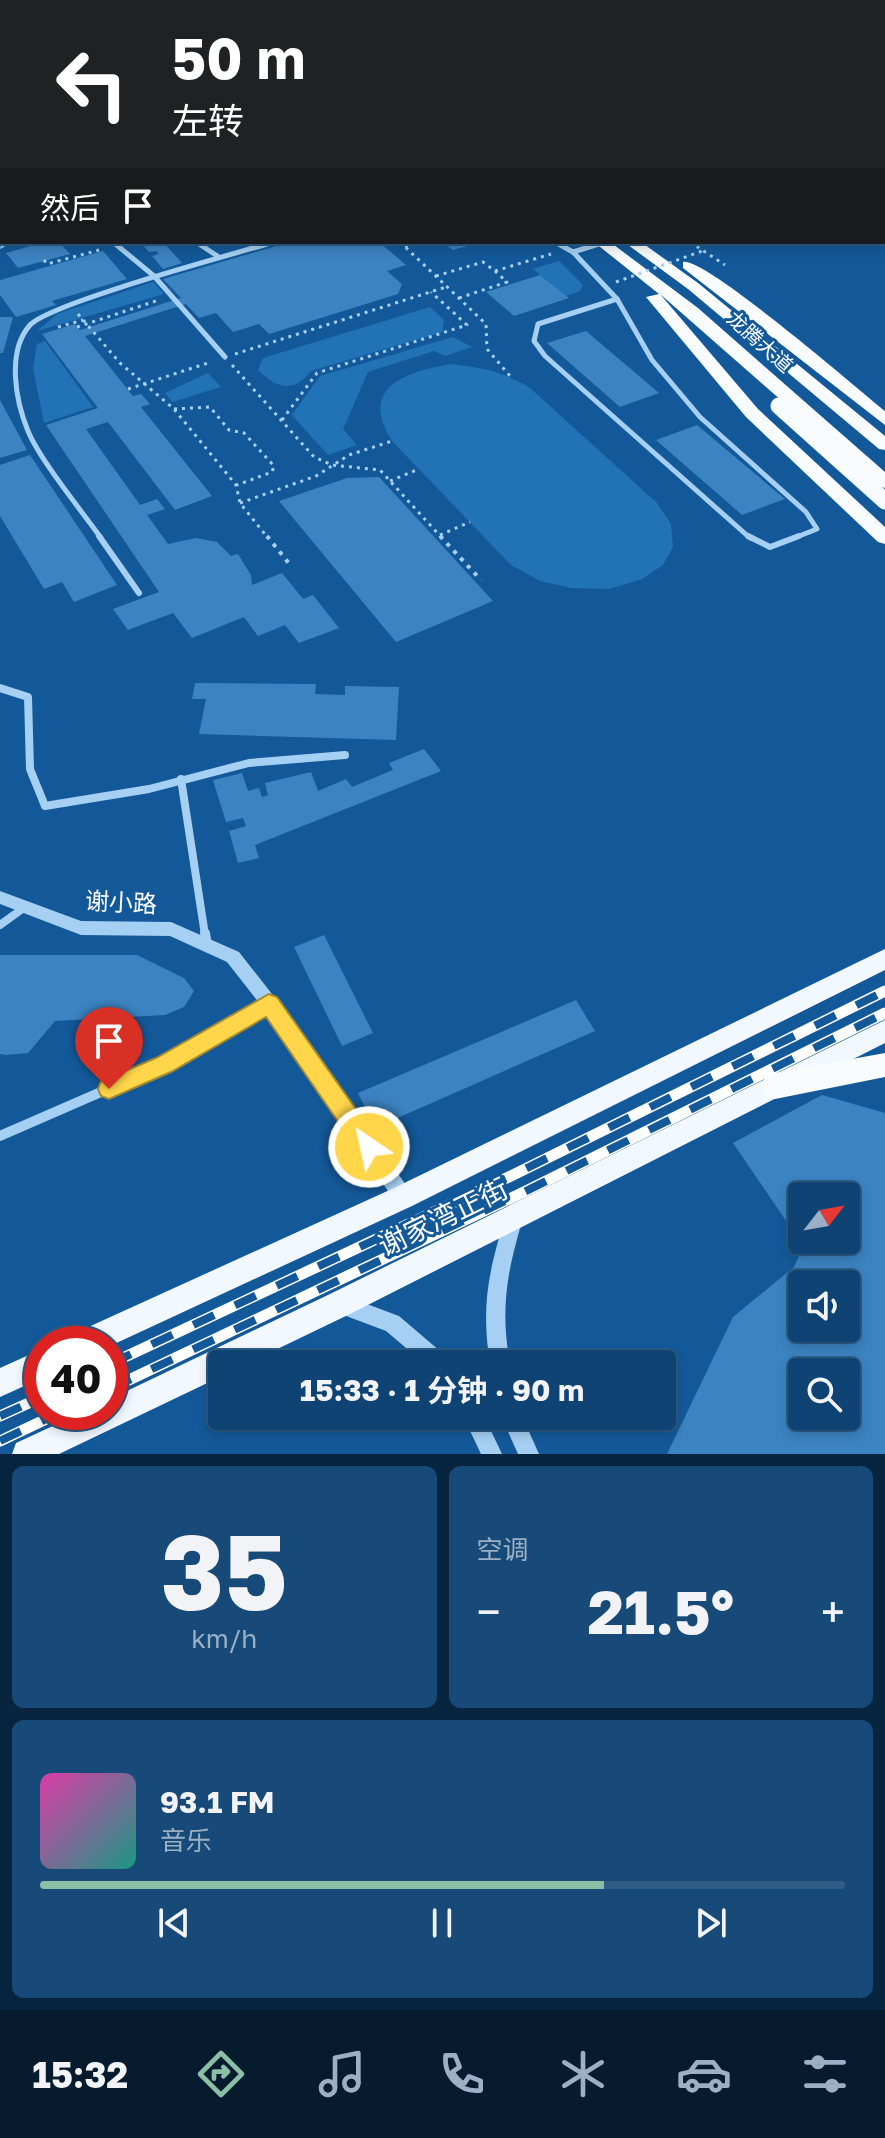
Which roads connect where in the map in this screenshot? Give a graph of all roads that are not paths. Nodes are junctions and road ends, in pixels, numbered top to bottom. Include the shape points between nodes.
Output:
1 (115, 244) edge
2 (199, 244) edge
3 (267, 244) edge
4 (559, 244) edge
5 (657, 244) edge
6 (613, 245) edge
7 (573, 252) junction
8 (668, 252) junction
9 (219, 257) junction
10 (154, 276) junction
11 (693, 286) junction
12 (654, 297) junction
13 (617, 299) junction
14 (225, 357) road end
15 (885, 405) edge
16 (885, 420) edge
17 (885, 445) edge
18 (885, 482) edge
19 (885, 501) edge
20 (885, 538) edge
21 (139, 593) dead end
22 (0, 688) edge
23 (345, 755) dead end
24 (181, 779) junction
25 (0, 897) edge
26 (25, 907) junction
27 (0, 925) edge
28 (207, 946) junction
29 (885, 948) edge
30 (885, 959) edge
31 (848, 976) junction
32 (269, 1003) junction
33 (885, 1031) edge
34 (885, 1065) edge
35 (775, 1086) junction
36 (0, 1136) edge
37 (403, 1197) junction
38 (514, 1218) junction
39 (340, 1304) junction
40 (122, 1326) edge
41 (424, 1350) edge
42 (497, 1350) edge
43 (24, 1372) edge
44 (0, 1383) edge
45 (480, 1430) edge
46 (518, 1430) edge
47 (27, 1454) edge
48 (492, 1454) edge
49 (529, 1454) edge

1 - 10 lane
2 - 9 lane
3 - 9 lane
4 - 7 lane
5 - 8 highway
6 - 7 lane
6 - 11 highway, 龙腾大道
6 - 12 highway
6 - 18 highway, 龙腾大道
7 - 13 lane
8 - 11 highway
8 - 15 highway via 767,311
8 - 16 highway via 734,297
9 - 10 lane
10 - 14 lane
10 - 21 lane via 31,324 16,366 18,399 29,434
11 - 17 highway, 龙腾大道
12 - 19 highway, bridge
12 - 20 highway via 752,413
13 - 13 lane via 652,360 700,417 806,512 817,529 770,547 756,543 534,341 538,324
22 - 24 street via 28,697 35,795 45,806
23 - 24 street via 249,763
24 - 28 street
25 - 26 street, 谢小路
26 - 27 street
26 - 28 street, 谢小路 via 81,928 171,929
28 - 32 street, 谢小路 via 233,957
29 - 31 street, 谢家湾正街
30 - 31 main road, 谢家湾正街
31 - 37 main road, 谢家湾正街
32 - 36 street via 163,1065
32 - 37 street, 谢小路
33 - 35 main road, 谢家湾正街
34 - 35 highway
35 - 38 main road, 谢家湾正街
37 - 40 main road, 谢家湾正街
38 - 39 main road, 谢家湾正街
38 - 42 street via 494,1281
39 - 41 street via 392,1323
39 - 47 main road, 谢家湾正街
43 - 44 main road
45 - 48 street
46 - 49 street

